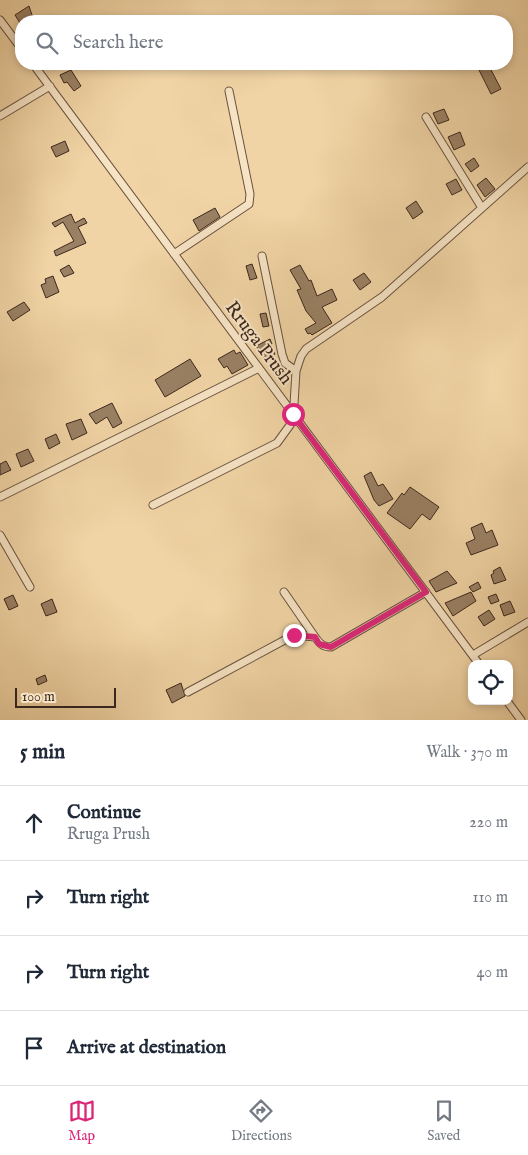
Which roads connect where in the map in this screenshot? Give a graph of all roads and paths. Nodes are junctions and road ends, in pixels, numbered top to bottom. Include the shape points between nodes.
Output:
1 (0, 20) edge
2 (15, 40) edge
3 (38, 70) edge
4 (50, 86) junction
5 (229, 91) dead end
6 (0, 116) edge
7 (426, 117) dead end
8 (527, 169) edge
9 (482, 208) junction
10 (174, 254) junction
11 (262, 256) dead end
12 (259, 368) junction
13 (296, 371) junction
14 (293, 414) junction
15 (0, 497) edge
16 (154, 505) dead end
17 (0, 535) edge
18 (30, 587) dead end
19 (284, 592) dead end
20 (426, 592) junction
21 (528, 622) edge
22 (315, 637) junction
23 (473, 655) junction
24 (476, 660) edge
25 (188, 692) dead end
26 (510, 705) edge
27 (521, 720) edge

1 - 2 street
3 - 4 street, Rruga Prush
4 - 6 street
4 - 10 street, Rruga Prush
5 - 10 street via 250,194 249,204
7 - 9 street
8 - 9 street
9 - 13 street via 382,297 306,349
10 - 12 street, Rruga Prush
11 - 13 street via 282,354 285,362
12 - 14 street, Rruga Prush
12 - 15 street
13 - 14 street
14 - 16 street via 291,426 277,443
14 - 20 street, Rruga Prush
17 - 18 street
19 - 22 street
20 - 22 street via 331,647 319,644
20 - 23 street, Rruga Prush
21 - 23 street
22 - 25 street via 294,635
23 - 24 street, Rruga Prush
26 - 27 street

